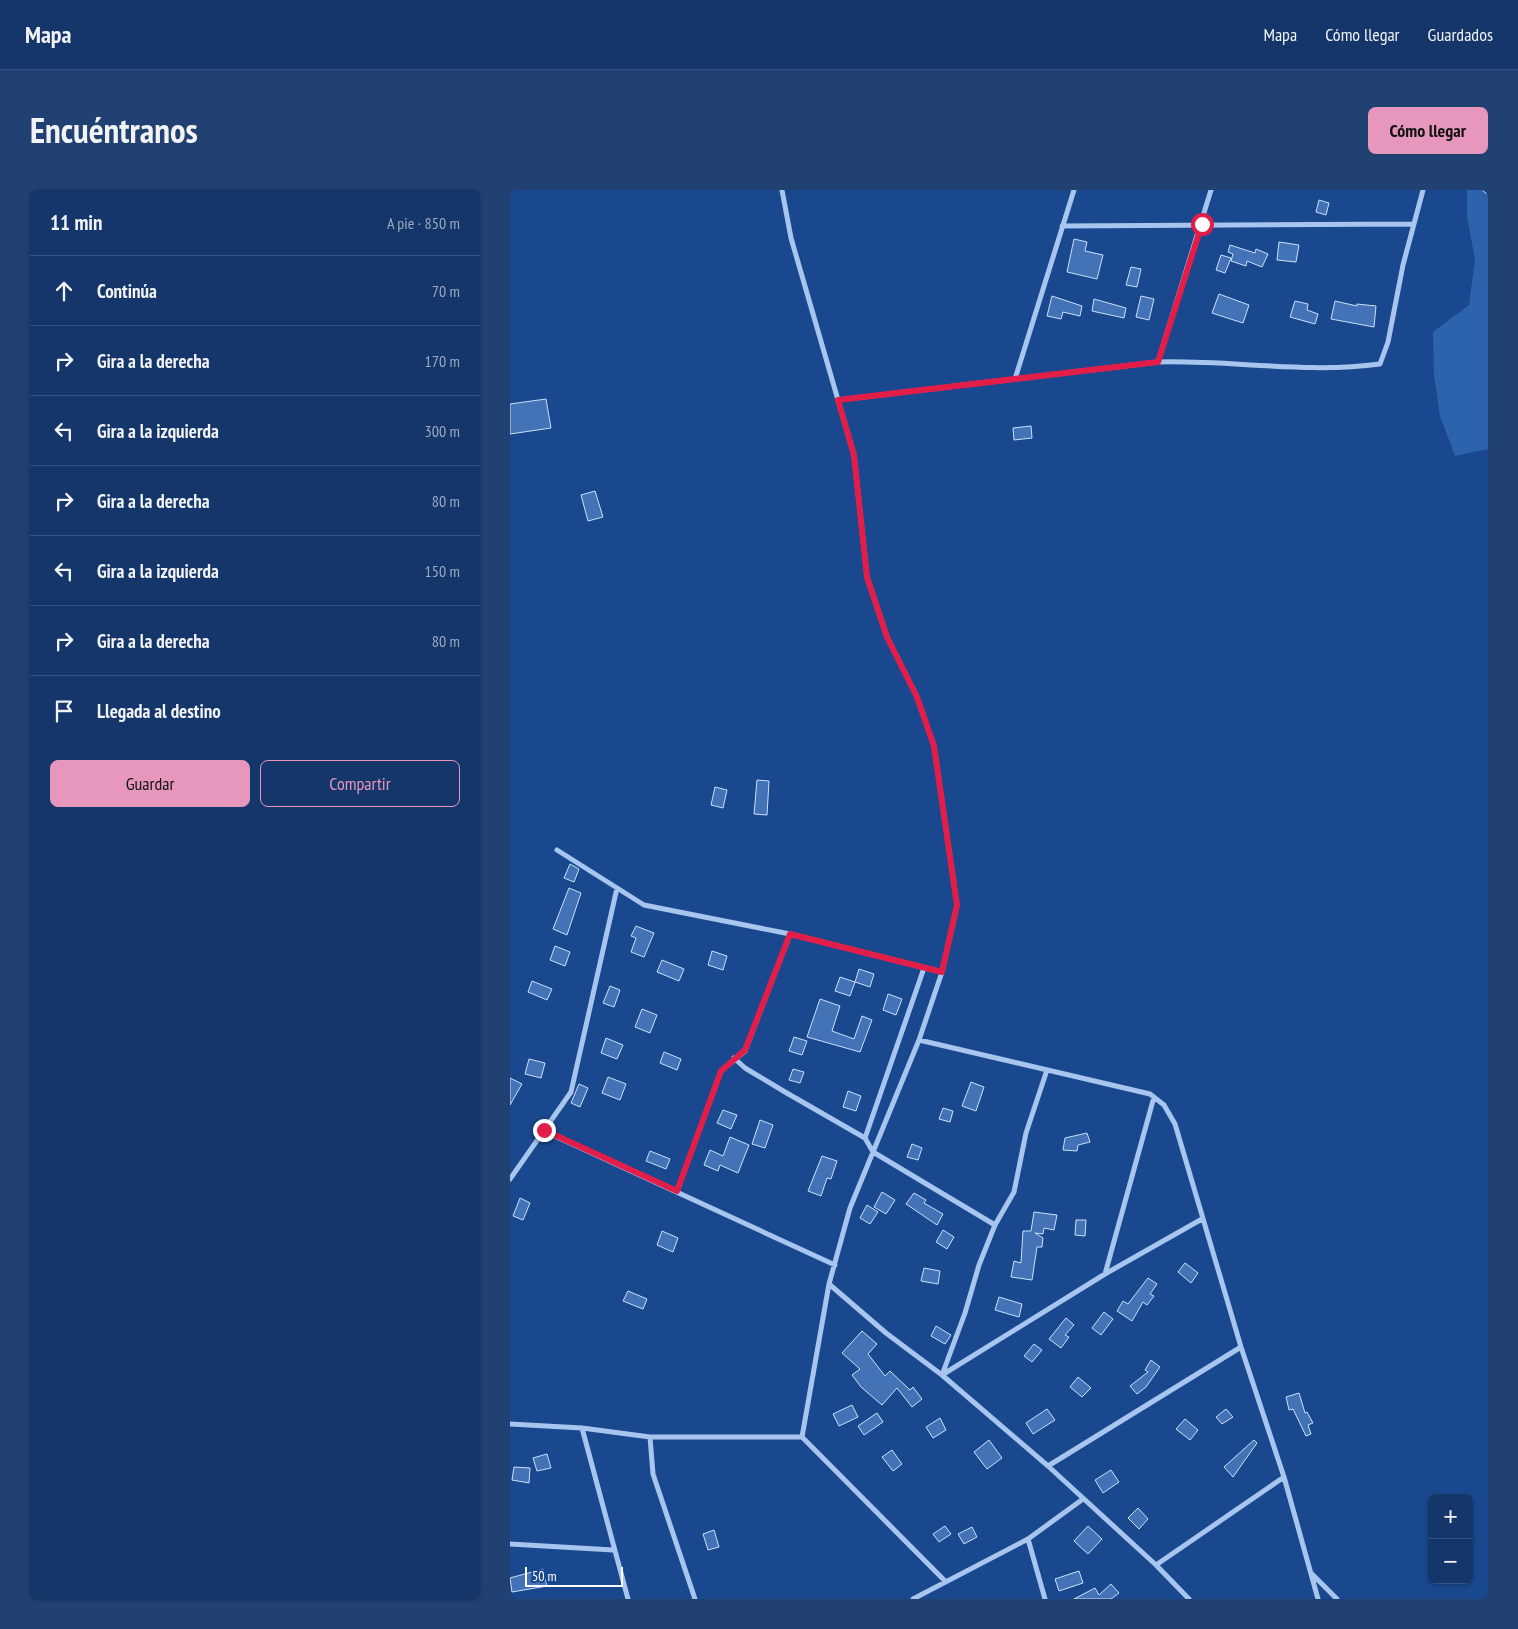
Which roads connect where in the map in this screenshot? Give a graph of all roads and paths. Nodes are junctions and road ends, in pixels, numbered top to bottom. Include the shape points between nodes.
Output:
1 (782, 190) edge
2 (1074, 190) edge
3 (1211, 190) edge
4 (1423, 190) edge
5 (1484, 190) edge
6 (1488, 192) edge
7 (1202, 224) junction
8 (1413, 224) junction
9 (1062, 226) junction
10 (1158, 362) junction
11 (1015, 379) junction
12 (838, 400) junction
13 (557, 850) dead end
14 (617, 888) junction
15 (790, 934) junction
16 (924, 968) junction
17 (942, 972) junction
18 (919, 1040) junction
19 (734, 1058) junction
20 (1047, 1070) junction
21 (1154, 1097) junction
22 (544, 1130) junction
23 (864, 1138) junction
24 (872, 1152) junction
25 (510, 1179) edge
26 (677, 1191) junction
27 (1202, 1219) junction
28 (995, 1225) junction
29 (835, 1265) junction
30 (1105, 1274) junction
31 (829, 1284) junction
32 (1241, 1347) junction
33 (942, 1375) junction
34 (510, 1424) edge
35 (582, 1428) junction
36 (650, 1437) junction
37 (802, 1437) junction
38 (1048, 1466) junction
39 (1284, 1477) junction
40 (1083, 1499) junction
41 (1028, 1539) junction
42 (510, 1544) edge
43 (613, 1550) junction
44 (1156, 1565) junction
45 (1310, 1573) junction
46 (945, 1580) junction
47 (628, 1599) edge
48 (695, 1599) edge
49 (913, 1599) edge
50 (1046, 1599) edge
51 (1189, 1599) edge
52 (1318, 1599) edge
53 (1337, 1599) edge

1 - 12 street via 791,238
2 - 9 street
3 - 7 street
4 - 8 street
5 - 6 street
7 - 8 street
7 - 9 street
7 - 10 street
8 - 10 street via 1388,342 1380,364 1313,369 1204,361
9 - 11 street
10 - 11 street
11 - 12 street
12 - 17 street via 854,455 867,577 887,637 917,697 934,746 957,905
13 - 14 street
14 - 15 street via 644,905
14 - 22 street via 571,1092
15 - 16 street
15 - 19 street via 745,1050
16 - 17 street
16 - 23 street
17 - 18 street
18 - 20 street
18 - 24 street
19 - 23 street via 784,1092
19 - 26 street via 721,1071
20 - 21 street
20 - 28 street via 1026,1133 1014,1192
21 - 27 street via 1164,1104 1175,1124
21 - 30 street
22 - 25 street
22 - 26 street
23 - 24 street
24 - 28 street
24 - 29 street via 850,1208
26 - 29 street
27 - 30 street
27 - 32 street
28 - 33 street
29 - 31 street
30 - 33 street
31 - 33 street
31 - 37 street
32 - 38 street
32 - 39 street
33 - 38 street
34 - 35 street
35 - 36 street
35 - 43 street
36 - 37 street
36 - 48 street via 653,1474
37 - 46 street
38 - 40 street
39 - 44 street
39 - 45 street
40 - 41 street
40 - 44 street
41 - 46 street
41 - 50 street
42 - 43 street
43 - 47 street
44 - 51 street
45 - 52 street
45 - 53 street
46 - 49 street

